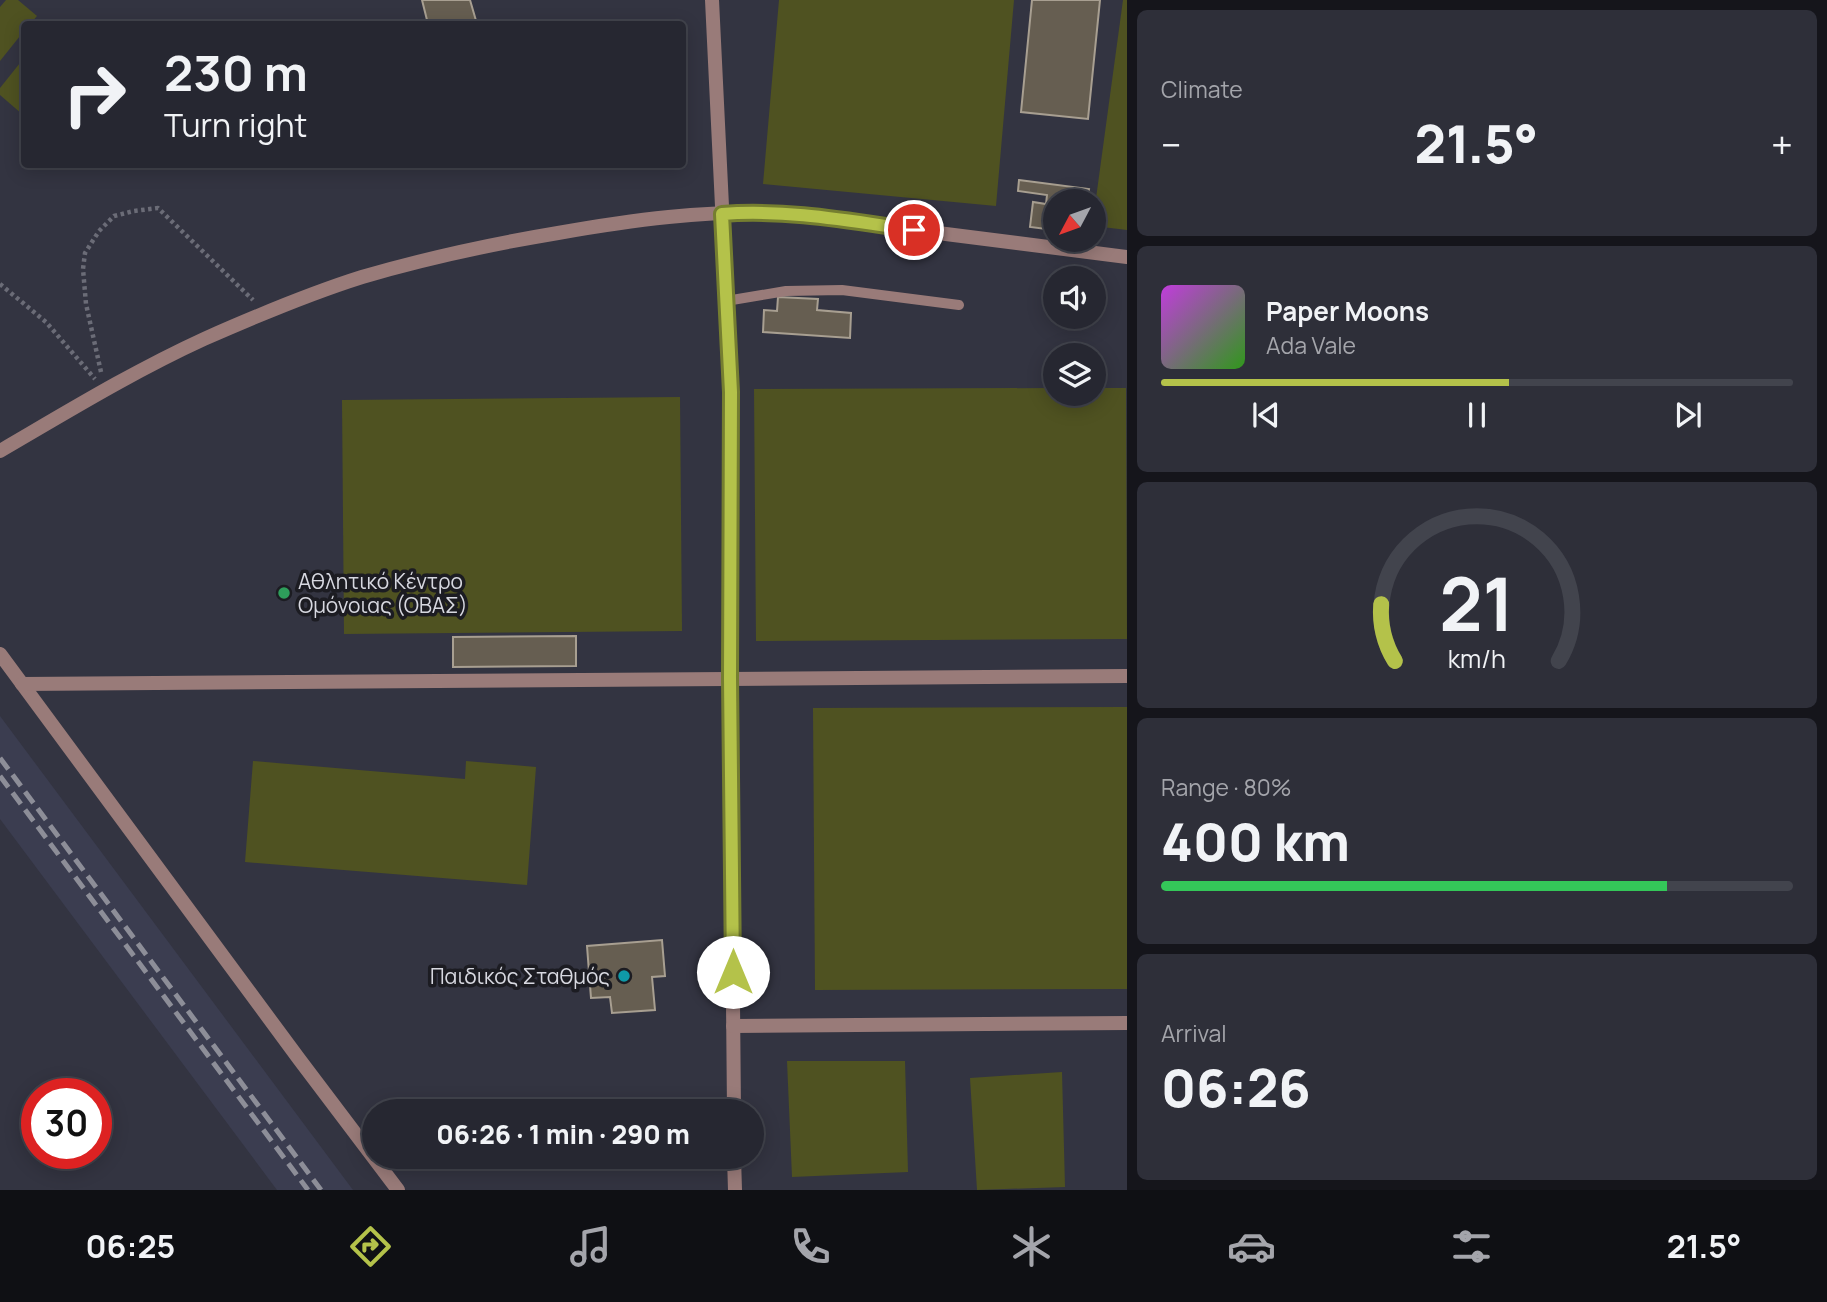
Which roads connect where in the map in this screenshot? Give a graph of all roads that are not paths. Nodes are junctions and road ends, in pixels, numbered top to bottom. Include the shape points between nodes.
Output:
1 (712, 0) edge
2 (722, 214) junction
3 (1127, 257) edge
4 (726, 302) junction
5 (958, 305) dead end
6 (0, 451) edge
7 (0, 654) edge
8 (1127, 676) edge
9 (730, 678) junction
10 (22, 684) junction
11 (1127, 1023) edge
12 (733, 1026) junction
13 (734, 1099) edge
14 (734, 1169) edge
15 (398, 1190) edge
16 (735, 1190) edge

1 - 2 street
2 - 3 street via 809,216
2 - 4 street
2 - 6 street via 603,225 457,253 361,278 182,350
4 - 5 lane via 786,291 842,290
4 - 9 street via 731,392
7 - 10 street
8 - 9 street
9 - 10 street
9 - 12 street
10 - 15 street
11 - 12 street
12 - 13 street
14 - 16 street

